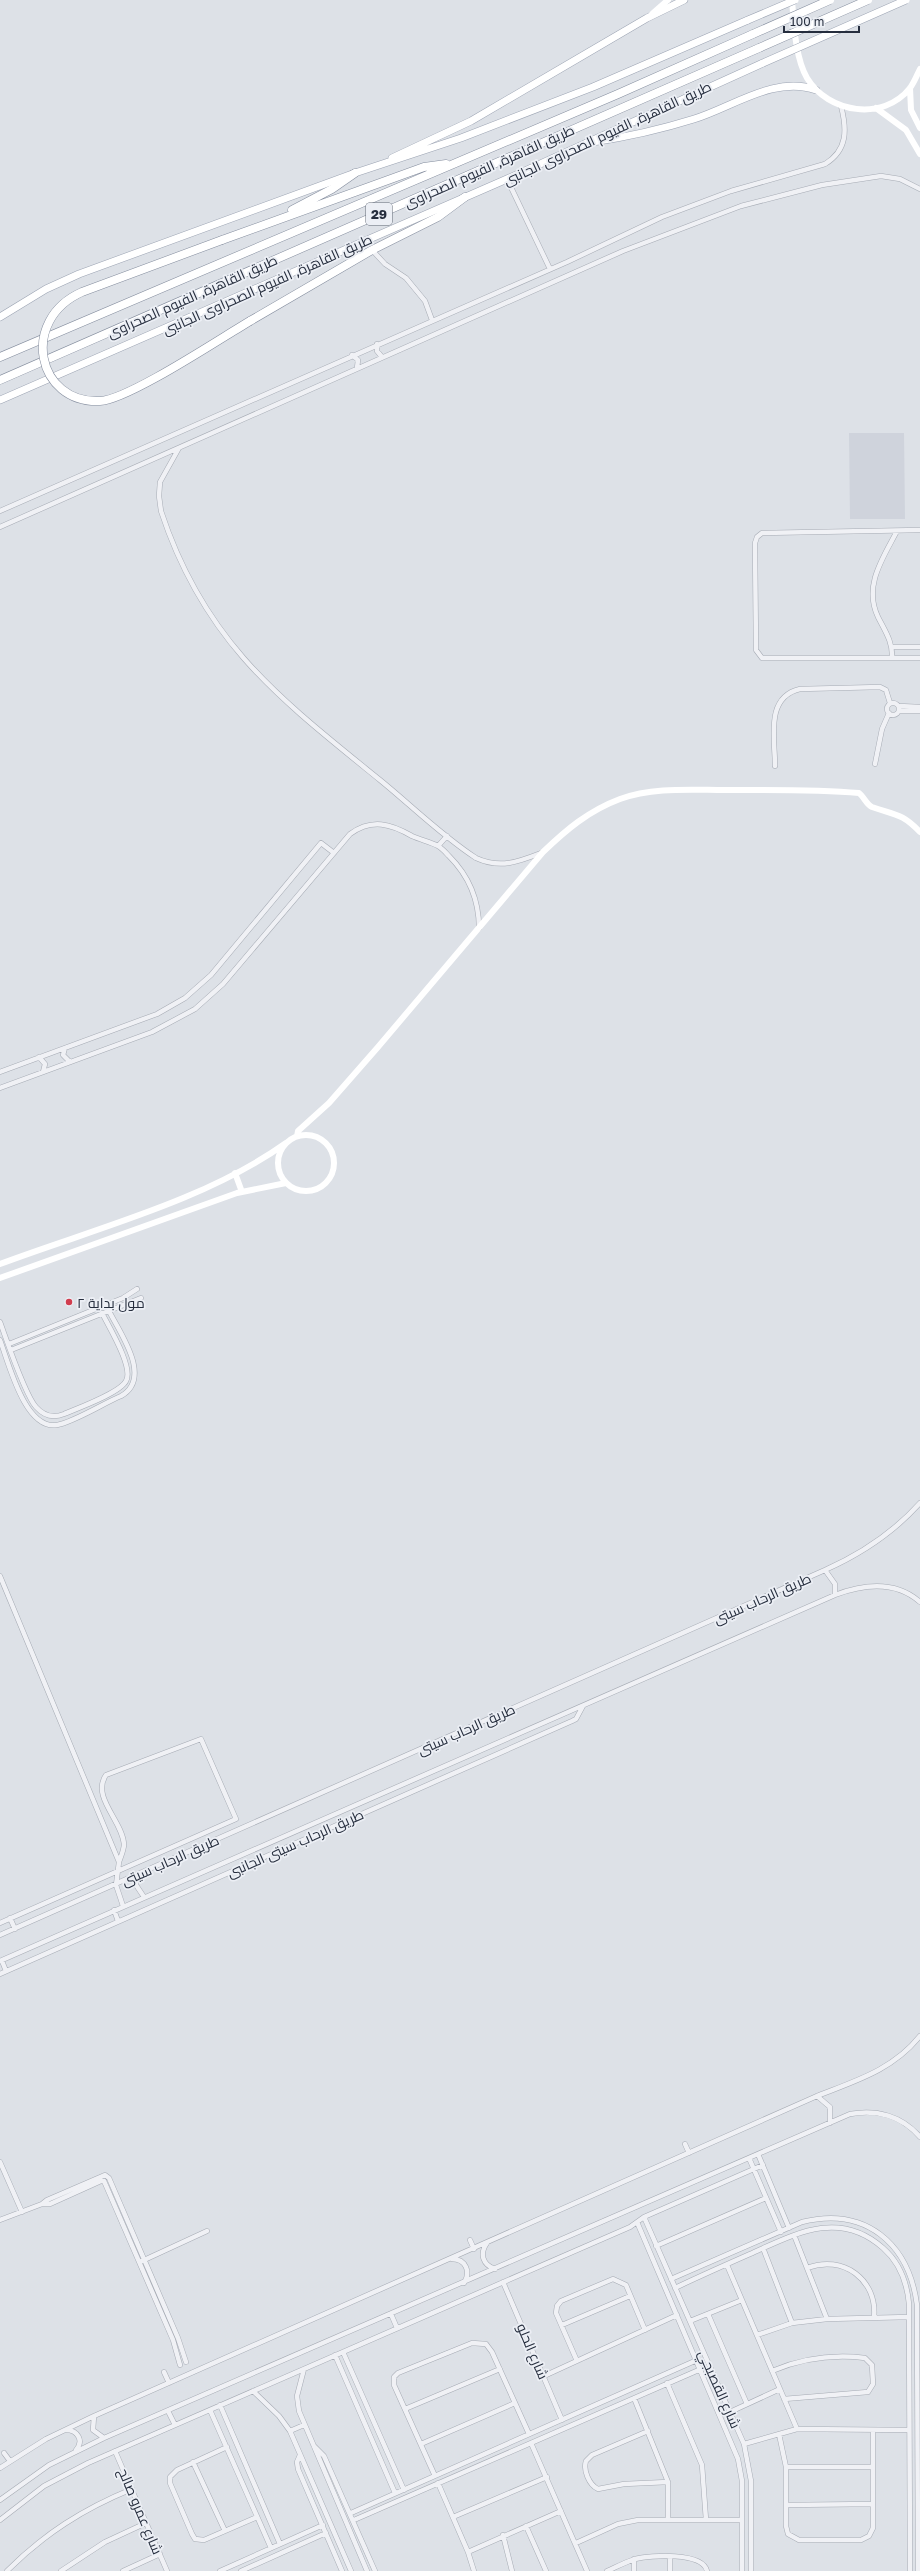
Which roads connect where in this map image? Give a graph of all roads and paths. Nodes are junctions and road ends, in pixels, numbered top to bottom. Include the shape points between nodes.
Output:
1 (668, 0) edge
2 (684, 0) edge
3 (793, 0) edge
4 (830, 0) edge
5 (868, 0) edge
6 (906, 0) edge
7 (648, 18) junction
8 (920, 69) edge
9 (910, 88) junction
10 (816, 90) junction
11 (841, 106) junction
12 (876, 108) junction
13 (920, 128) edge
14 (583, 144) junction
15 (920, 154) edge
16 (449, 164) junction
17 (378, 166) junction
18 (355, 173) junction
19 (507, 179) junction
20 (920, 189) edge
21 (466, 197) junction
22 (274, 221) junction
23 (372, 250) junction
24 (550, 269) junction
25 (0, 317) edge
26 (432, 320) junction
27 (377, 344) junction
28 (352, 355) junction
29 (0, 357) edge
30 (382, 357) junction
31 (357, 368) junction
32 (0, 380) edge
33 (0, 400) edge
34 (179, 448) junction
35 (0, 511) edge
36 (0, 527) edge
37 (920, 530) edge
38 (897, 531) junction
39 (892, 647) junction
40 (920, 647) edge
41 (892, 658) junction
42 (920, 658) edge
43 (890, 703) junction
44 (920, 707) edge
45 (899, 708) junction
46 (920, 711) edge
47 (889, 713) junction
48 (875, 764) dead end
49 (775, 766) dead end
50 (920, 832) edge
51 (447, 836) junction
52 (438, 846) junction
53 (543, 852) junction
54 (334, 853) junction
55 (478, 928) junction
56 (65, 1048) junction
57 (39, 1057) junction
58 (70, 1062) junction
59 (0, 1072) edge
60 (43, 1072) junction
61 (0, 1088) edge
62 (297, 1136) junction
63 (286, 1143) junction
64 (235, 1173) junction
65 (286, 1183) junction
66 (242, 1192) junction
67 (0, 1264) edge
68 (0, 1278) edge
69 (137, 1289) dead end
70 (141, 1298) dead end
71 (118, 1300) junction
72 (120, 1306) junction
73 (109, 1311) junction
74 (102, 1313) junction
75 (0, 1322) edge
76 (0, 1340) edge
77 (9, 1344) junction
78 (11, 1350) junction
79 (95, 1400) junction
80 (98, 1406) junction
81 (920, 1503) edge
82 (825, 1570) junction
83 (0, 1576) edge
84 (835, 1595) junction
85 (920, 1602) edge
86 (583, 1706) junction
87 (169, 1849) junction
88 (173, 1858) junction
89 (119, 1862) junction
90 (118, 1872) junction
91 (136, 1875) junction
92 (116, 1884) junction
93 (144, 1897) junction
94 (123, 1906) junction
95 (114, 1910) junction
96 (10, 1918) junction
97 (118, 1921) junction
98 (0, 1922) edge
99 (15, 1929) junction
100 (0, 1935) edge
101 (1, 1961) edge
102 (6, 1971) junction
103 (0, 1974) edge
104 (920, 2036) edge
105 (817, 2096) junction
106 (830, 2123) junction
107 (920, 2137) edge
108 (685, 2144) dead end
109 (689, 2153) junction
110 (758, 2154) junction
111 (749, 2158) junction
112 (0, 2162) edge
113 (763, 2165) junction
114 (754, 2169) junction
115 (766, 2198) junction
116 (22, 2212) junction
117 (644, 2217) junction
118 (0, 2220) edge
119 (637, 2222) junction
120 (789, 2228) junction
121 (206, 2231) dead end
122 (781, 2232) junction
123 (794, 2235) junction
124 (653, 2238) junction
125 (470, 2240) dead end
126 (645, 2242) junction
127 (486, 2243) junction
128 (656, 2246) junction
129 (763, 2248) junction
130 (474, 2249) junction
131 (450, 2260) junction
132 (142, 2261) junction
133 (726, 2265) junction
134 (807, 2268) junction
135 (495, 2269) junction
136 (671, 2279) junction
137 (503, 2282) junction
138 (464, 2283) junction
139 (675, 2288) junction
140 (630, 2296) junction
141 (742, 2300) junction
142 (391, 2314) junction
143 (708, 2314) junction
144 (677, 2315) junction
145 (909, 2317) junction
146 (874, 2318) junction
147 (827, 2319) junction
148 (690, 2321) junction
149 (792, 2323) junction
150 (562, 2325) junction
151 (397, 2328) junction
152 (645, 2330) junction
153 (757, 2335) junction
154 (343, 2352) junction
155 (335, 2355) junction
156 (697, 2360) junction
157 (577, 2361) junction
158 (909, 2361) junction
159 (918, 2361) junction
160 (186, 2362) dead end
161 (180, 2365) dead end
162 (686, 2365) junction
163 (304, 2369) junction
164 (500, 2369) junction
165 (701, 2369) junction
166 (772, 2371) junction
167 (164, 2372) dead end
168 (690, 2374) junction
169 (544, 2376) junction
170 (169, 2383) junction
171 (667, 2383) junction
172 (719, 2387) junction
173 (780, 2388) junction
174 (254, 2391) junction
175 (711, 2391) junction
176 (634, 2398) junction
177 (784, 2399) junction
178 (515, 2403) junction
179 (746, 2404) junction
180 (220, 2405) junction
181 (405, 2409) junction
182 (168, 2410) junction
183 (210, 2410) junction
184 (730, 2412) junction
185 (94, 2416) junction
186 (562, 2420) junction
187 (175, 2425) junction
188 (304, 2425) junction
189 (797, 2429) junction
190 (66, 2430) junction
191 (873, 2430) junction
192 (908, 2430) junction
193 (290, 2431) junction
194 (648, 2431) junction
195 (529, 2434) junction
196 (779, 2434) junction
197 (104, 2438) junction
198 (531, 2443) junction
199 (421, 2444) junction
200 (744, 2444) junction
201 (312, 2445) junction
202 (226, 2447) junction
203 (115, 2451) junction
204 (75, 2452) junction
205 (4, 2453) dead end
206 (486, 2454) junction
207 (300, 2455) junction
208 (10, 2461) junction
209 (489, 2461) junction
210 (193, 2462) junction
211 (786, 2467) junction
212 (873, 2467) junction
213 (0, 2468) edge
214 (435, 2476) junction
215 (546, 2477) junction
216 (668, 2482) junction
217 (438, 2484) junction
218 (132, 2489) junction
219 (404, 2490) junction
220 (395, 2493) junction
221 (0, 2500) edge
222 (786, 2504) junction
223 (873, 2504) junction
224 (918, 2505) junction
225 (910, 2506) junction
226 (365, 2507) junction
227 (561, 2511) junction
228 (351, 2513) junction
229 (368, 2514) junction
230 (257, 2517) junction
231 (453, 2517) junction
232 (668, 2519) junction
233 (0, 2520) edge
234 (354, 2520) junction
235 (706, 2520) junction
236 (742, 2520) junction
237 (146, 2523) junction
238 (323, 2525) junction
239 (526, 2526) junction
240 (225, 2531) junction
241 (310, 2531) junction
242 (326, 2533) junction
243 (504, 2535) junction
244 (313, 2539) junction
245 (576, 2543) junction
246 (280, 2544) junction
247 (271, 2548) junction
248 (367, 2549) junction
249 (360, 2552) junction
250 (468, 2552) junction
251 (160, 2554) junction
252 (670, 2557) junction
253 (634, 2559) junction
254 (348, 2561) junction
255 (339, 2564) junction
256 (231, 2569) edge
257 (7, 2571) edge
258 (61, 2571) edge
259 (123, 2571) edge
260 (167, 2571) edge
261 (220, 2571) edge
262 (241, 2571) edge
263 (342, 2571) edge
264 (351, 2571) edge
265 (366, 2571) edge
266 (375, 2571) edge
267 (474, 2571) edge
268 (512, 2571) edge
269 (546, 2571) edge
270 (587, 2571) edge
271 (606, 2571) edge
272 (634, 2571) edge
273 (670, 2571) edge
274 (706, 2571) edge
275 (742, 2571) edge
276 (751, 2571) edge
277 (910, 2571) edge
278 (918, 2571) edge

1 - 7 street
2 - 7 main road
3 - 10 street via 801,61 806,77
3 - 17 main road, bridge via 593,87 450,142
4 - 16 highway, طريق القاهرة, الفيوم الصحراوى / 29, bridge via 618,94
5 - 32 highway, طريق القاهرة, الفيوم الصحراوى / 29, bridge
6 - 14 main road, طريق القاهرة, الفيوم الصحراوى الجانبى, bridge
7 - 17 main road via 471,121
8 - 9 street
9 - 12 street via 895,101
9 - 13 street via 911,110
10 - 11 street
10 - 14 main road via 795,85 779,86 694,119
11 - 12 street via 855,109
11 - 24 street via 846,128 844,142 837,155 826,164 707,199
12 - 15 street via 906,130
14 - 19 main road, طريق القاهرة, الفيوم الصحراوى الجانبى
16 - 22 highway via 424,166
16 - 29 highway, طريق القاهرة, الفيوم الصحراوى / 29
17 - 18 main road
18 - 22 highway via 332,190
18 - 25 main road via 79,274 46,289
19 - 21 main road, طريق القاهرة, الفيوم الصحراوى الجانبى
19 - 24 street
20 - 30 street via 900,179 875,176 802,189 741,206 642,243
21 - 23 highway via 430,221
21 - 33 main road, طريق القاهرة, الفيوم الصحراوى الجانبى
22 - 23 highway, bridge via 82,292 64,302 56,309 45,328 43,338 44,360 54,379 70,394 90,401 106,400 136,387
23 - 26 street via 385,264 406,278 425,301
24 - 26 street
26 - 27 street
27 - 28 street
27 - 30 street via 377,351
28 - 31 street via 358,360
28 - 35 street
30 - 31 street
31 - 34 street
34 - 36 street
34 - 51 street via 160,482 160,504 188,576 215,624 250,668 280,697
37 - 38 street
38 - 39 street via 877,571 873,590 875,609
38 - 41 street via 762,533 755,543 756,650 760,657 767,660
39 - 40 street
39 - 41 street
41 - 42 street
43 - 45 street via 894,702
43 - 47 street via 887,708
43 - 49 street via 886,690 880,687 800,688 791,692 779,702 775,711
44 - 45 street
45 - 46 street
45 - 47 street via 895,715
47 - 48 street via 882,729
50 - 53 street via 900,816 871,807 860,793 826,790 660,790 634,795 594,810 572,825
51 - 52 street
51 - 53 street via 476,858 490,863 511,864
52 - 54 street via 380,823 355,831
52 - 55 street via 461,869 470,884 477,905
53 - 55 street
54 - 56 street via 321,843 218,966 192,992 157,1014
54 - 58 street via 224,984 200,1006 163,1028
55 - 62 street via 378,1047 329,1103 298,1131
56 - 57 street
56 - 58 street via 64,1057
57 - 59 street
57 - 60 street via 45,1062
58 - 60 street
60 - 61 street
62 - 63 street
62 - 65 street via 312,1135 326,1143 334,1156 333,1173 323,1186 315,1189 299,1190
63 - 64 street
63 - 65 street via 281,1150 278,1167
64 - 66 street
64 - 67 street via 170,1202
65 - 66 street
66 - 68 street
69 - 71 street
70 - 72 street
71 - 72 street
71 - 77 street
72 - 73 street
73 - 74 street
73 - 80 street via 132,1358 136,1377 129,1392
74 - 78 street
74 - 79 street via 125,1361 128,1376 123,1386
75 - 77 street
76 - 80 street via 27,1407 36,1419 47,1425 57,1425
77 - 78 street
78 - 79 street via 33,1403 46,1415 64,1414
79 - 80 street
81 - 82 street, طريق الرحاب سيتى via 881,1538 854,1556
82 - 84 street via 833,1579
82 - 88 street, طريق الرحاب سيتى
83 - 89 street
84 - 85 street, طريق الرحاب سيتى via 864,1586 881,1586 909,1593
84 - 86 street, طريق الرحاب سيتى
86 - 93 street, طريق الرحاب سيتى
86 - 97 street, طريق الرحاب سيتى الجانبى via 576,1719 572,1721
87 - 88 street
87 - 89 street via 236,1819 200,1738 106,1774 101,1792 123,1840
87 - 90 street
88 - 91 street, طريق الرحاب سيتى
89 - 90 street
90 - 92 street
90 - 96 street
91 - 92 street, طريق الرحاب سيتى
91 - 93 street via 136,1885
92 - 94 street
92 - 99 street, طريق الرحاب سيتى
93 - 94 street, طريق الرحاب سيتى
94 - 95 street, طريق الرحاب سيتى
95 - 97 street
95 - 101 street, طريق الرحاب سيتى
96 - 98 street
96 - 99 street
97 - 102 street, طريق الرحاب سيتى الجانبى
99 - 100 street, طريق الرحاب سيتى
101 - 102 street
102 - 103 street, طريق الرحاب سيتى الجانبى
104 - 105 street via 906,2052 888,2066
105 - 106 street via 830,2107
105 - 109 street
106 - 107 street via 850,2114 876,2113 902,2122
106 - 110 street
108 - 109 street
109 - 127 street
110 - 111 street
110 - 113 street
111 - 114 street
111 - 135 street
112 - 116 street
113 - 114 street
113 - 120 street
114 - 115 street
114 - 117 street
115 - 122 street
115 - 128 street
116 - 118 street
116 - 132 street via 42,2204 50,2204 79,2188 104,2181
117 - 119 street
117 - 124 street, شارع القصبجي
119 - 126 street, شارع القصبجي
119 - 137 street
120 - 122 street
120 - 159 street via 816,2218 845,2219 872,2228 888,2240 907,2267 914,2285
121 - 132 street
122 - 136 street
123 - 129 street
123 - 134 street
123 - 145 street via 814,2228 832,2227 856,2232 878,2243 901,2271 908,2294
124 - 126 street
124 - 128 street, شارع القصبجي
125 - 130 street
126 - 144 street, شارع القصبجي
127 - 130 street
127 - 135 street via 482,2253 483,2259
128 - 136 street, شارع القصبجي
129 - 133 street
129 - 149 street
130 - 131 street
131 - 138 street via 456,2259 466,2266 467,2278
131 - 170 street
132 - 160 street
132 - 161 street via 174,2340
133 - 139 street
133 - 141 street
134 - 146 street via 828,2264 843,2266 856,2273 870,2290
134 - 147 street
135 - 138 street
136 - 139 street, شارع القصبجي
137 - 151 street
137 - 169 street, شارع الحلو
138 - 142 street
139 - 148 street, شارع القصبجي
140 - 150 street
140 - 150 street via 626,2285 613,2279 561,2301 556,2310
140 - 152 street
141 - 143 street
141 - 153 street
142 - 151 street
142 - 182 street
143 - 148 street
143 - 179 street
144 - 152 street
144 - 156 street, شارع القصبجي
145 - 146 street
145 - 158 street
146 - 147 street
147 - 149 street
148 - 172 street, شارع القصبجي
149 - 153 street
150 - 157 street
151 - 154 street
152 - 157 street
153 - 166 street
154 - 155 street
154 - 219 street
155 - 163 street
155 - 220 street
156 - 162 street
156 - 165 street, شارع القصبجي
157 - 169 street
158 - 159 street
158 - 192 street
159 - 224 street
162 - 168 street
162 - 186 street
163 - 174 street
163 - 188 street via 297,2396
164 - 178 street
164 - 181 street
164 - 181 street via 490,2348 477,2342 398,2372 394,2382
165 - 168 street
165 - 175 street, شارع القصبجي
166 - 173 street
166 - 177 street via 827,2356 865,2358 872,2365 873,2384 868,2392
167 - 170 street
168 - 171 street
169 - 186 street, شارع الحلو
170 - 185 street
171 - 176 street
171 - 235 street via 702,2465
172 - 175 street
172 - 184 street, شارع القصبجي
173 - 177 street
173 - 179 street
174 - 180 street
174 - 193 street
175 - 236 street, شارع القصبجي via 738,2459 742,2481
176 - 194 street
176 - 198 street
177 - 189 street
178 - 195 street
178 - 199 street
179 - 184 street
180 - 183 street
180 - 246 street
181 - 199 street
182 - 187 street
182 - 197 street
183 - 187 street
183 - 202 street
184 - 200 street, شارع القصبجي
185 - 190 street
185 - 197 street via 93,2430
186 - 195 street
187 - 203 street
188 - 193 street
188 - 201 street
189 - 191 street
189 - 196 street
190 - 204 street via 74,2431 79,2437 80,2445
190 - 208 street
191 - 192 street
191 - 212 street
192 - 225 street
193 - 207 street
194 - 216 street
194 - 216 street via 592,2455 586,2461 585,2469 591,2484 598,2489 625,2484
195 - 206 street
196 - 200 street
196 - 211 street
197 - 204 street
198 - 209 street
198 - 215 street
199 - 214 street
200 - 276 street, شارع القصبجي via 751,2481
201 - 228 street via 324,2456
201 - 249 street
202 - 210 street
202 - 230 street
203 - 218 street, شارع عمرو صالح
203 - 233 street via 65,2473 29,2496
204 - 221 street via 31,2477
205 - 208 street
206 - 209 street
206 - 214 street
207 - 238 street via 298,2469
207 - 254 street
208 - 213 street
209 - 217 street
210 - 240 street
210 - 240 street via 174,2471 169,2480 192,2534 201,2541
211 - 212 street
211 - 222 street
212 - 223 street
214 - 219 street
215 - 227 street
215 - 231 street
216 - 232 street
217 - 229 street
217 - 231 street
218 - 237 street, شارع عمرو صالح
218 - 257 street via 65,2522
219 - 220 street
220 - 226 street
222 - 223 street
222 - 223 street via 786,2531 791,2537 799,2540 854,2540 866,2538 872,2532
224 - 225 street
224 - 278 street
225 - 277 street
226 - 228 street
226 - 229 street
227 - 239 street
227 - 245 street
228 - 234 street
229 - 234 street
230 - 240 street
230 - 247 street
231 - 250 street
232 - 235 street
232 - 245 street via 628,2522
234 - 248 street
235 - 236 street
236 - 275 street, شارع القصبجي
237 - 251 street, شارع عمرو صالح
237 - 258 street via 105,2542
238 - 241 street
238 - 242 street
239 - 243 street
239 - 269 street
241 - 244 street
241 - 246 street
242 - 244 street
242 - 255 street
243 - 250 street
243 - 268 street
244 - 262 street
245 - 270 street
246 - 247 street
247 - 256 street
248 - 249 street
248 - 266 street
249 - 265 street
250 - 267 street
251 - 259 street
251 - 260 street, شارع عمرو صالح
252 - 253 street
252 - 273 street
252 - 274 street via 696,2559 704,2564
253 - 271 street
253 - 272 street
254 - 255 street
254 - 264 street
255 - 263 street
256 - 261 street

